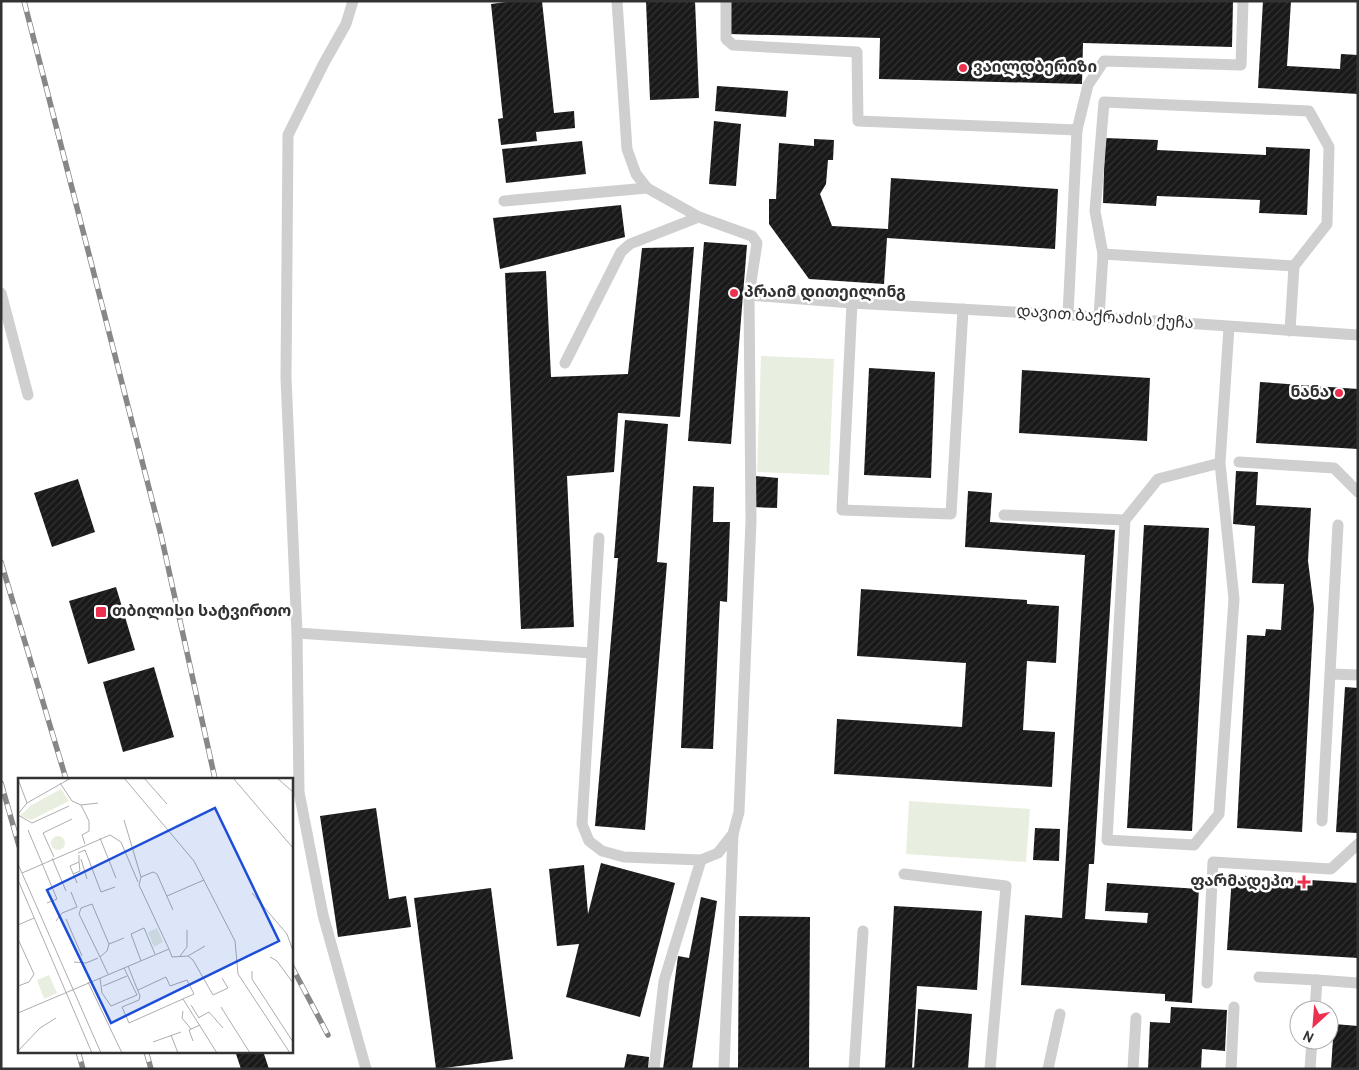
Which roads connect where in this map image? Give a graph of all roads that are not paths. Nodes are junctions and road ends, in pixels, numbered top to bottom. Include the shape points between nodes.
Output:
1 (353, 1) edge
2 (617, 1) edge
3 (726, 1) edge
4 (1243, 1) edge
5 (1077, 130) junction
6 (647, 188) junction
7 (504, 201) dead end
8 (699, 217) junction
9 (1103, 254) junction
10 (1294, 266) junction
11 (1, 294) edge
12 (749, 295) junction
13 (852, 304) junction
14 (963, 309) junction
15 (1068, 315) junction
16 (1099, 317) junction
17 (1228, 327) junction
18 (1290, 331) junction
19 (1358, 335) edge
20 (565, 363) dead end
21 (28, 395) dead end
22 (1238, 462) dead end
23 (1220, 463) junction
24 (1358, 492) edge
25 (1004, 515) dead end
26 (1126, 520) junction
27 (1338, 526) dead end
28 (599, 538) dead end
29 (297, 633) junction
30 (592, 653) junction
31 (1331, 674) junction
32 (1358, 675) edge
33 (1322, 821) dead end
34 (733, 834) junction
35 (1358, 844) edge
36 (701, 860) junction
37 (904, 874) dead end
38 (863, 931) dead end
39 (1259, 977) dead end
40 (1317, 980) junction
41 (1207, 983) dead end
42 (1358, 983) edge
43 (1316, 1000) edge
44 (1234, 1007) dead end
45 (1060, 1014) dead end
46 (1136, 1018) dead end
47 (1311, 1050) edge
48 (366, 1069) edge
49 (654, 1069) edge
50 (724, 1069) edge
51 (854, 1069) edge
52 (990, 1069) edge
53 (1048, 1069) edge
54 (1133, 1069) edge
55 (1231, 1069) edge
56 (1310, 1069) edge

1 - 29 lane via 346,24 288,135 286,378
2 - 6 lane via 627,149 636,174
3 - 5 lane via 726,38 733,45 857,52 858,121
4 - 5 lane via 1241,65 1104,61 1088,84
5 - 15 lane
6 - 7 lane
6 - 8 lane
8 - 12 lane via 752,236 756,243
8 - 20 lane via 630,244 621,252
9 - 10 lane
9 - 10 lane via 1095,210 1104,102 1309,111 1329,147 1327,224
9 - 16 lane
10 - 18 lane
11 - 21 lane
12 - 13 lane, დავით ბაქრაძის ქუჩა
12 - 34 lane via 751,521 739,812
13 - 14 lane, დავით ბაქრაძის ქუჩა
13 - 14 lane via 842,510 951,514
14 - 15 lane, დავით ბაქრაძის ქუჩა
15 - 16 lane, დავით ბაქრაძის ქუჩა
16 - 17 lane, დავით ბაქრაძის ქუჩა
17 - 18 lane, დავით ბაქრაძის ქუჩა
17 - 23 lane
18 - 19 lane, დავით ბაქრაძის ქუჩა
22 - 24 lane via 1334,468
23 - 26 lane via 1158,479
23 - 26 lane via 1234,600 1219,814 1194,845 1107,840
25 - 26 lane
27 - 31 lane
28 - 30 lane
29 - 30 lane
29 - 48 lane via 299,792 323,914
30 - 36 lane via 582,824 589,841 602,851 624,857
31 - 32 lane
31 - 33 lane
34 - 36 lane via 718,853
34 - 50 lane
35 - 41 lane via 1331,868 1213,862
36 - 49 lane via 664,981
37 - 52 lane via 1006,886
38 - 51 lane
39 - 40 lane
40 - 42 lane
40 - 43 lane
44 - 55 lane
45 - 53 lane
46 - 54 lane
47 - 56 lane

